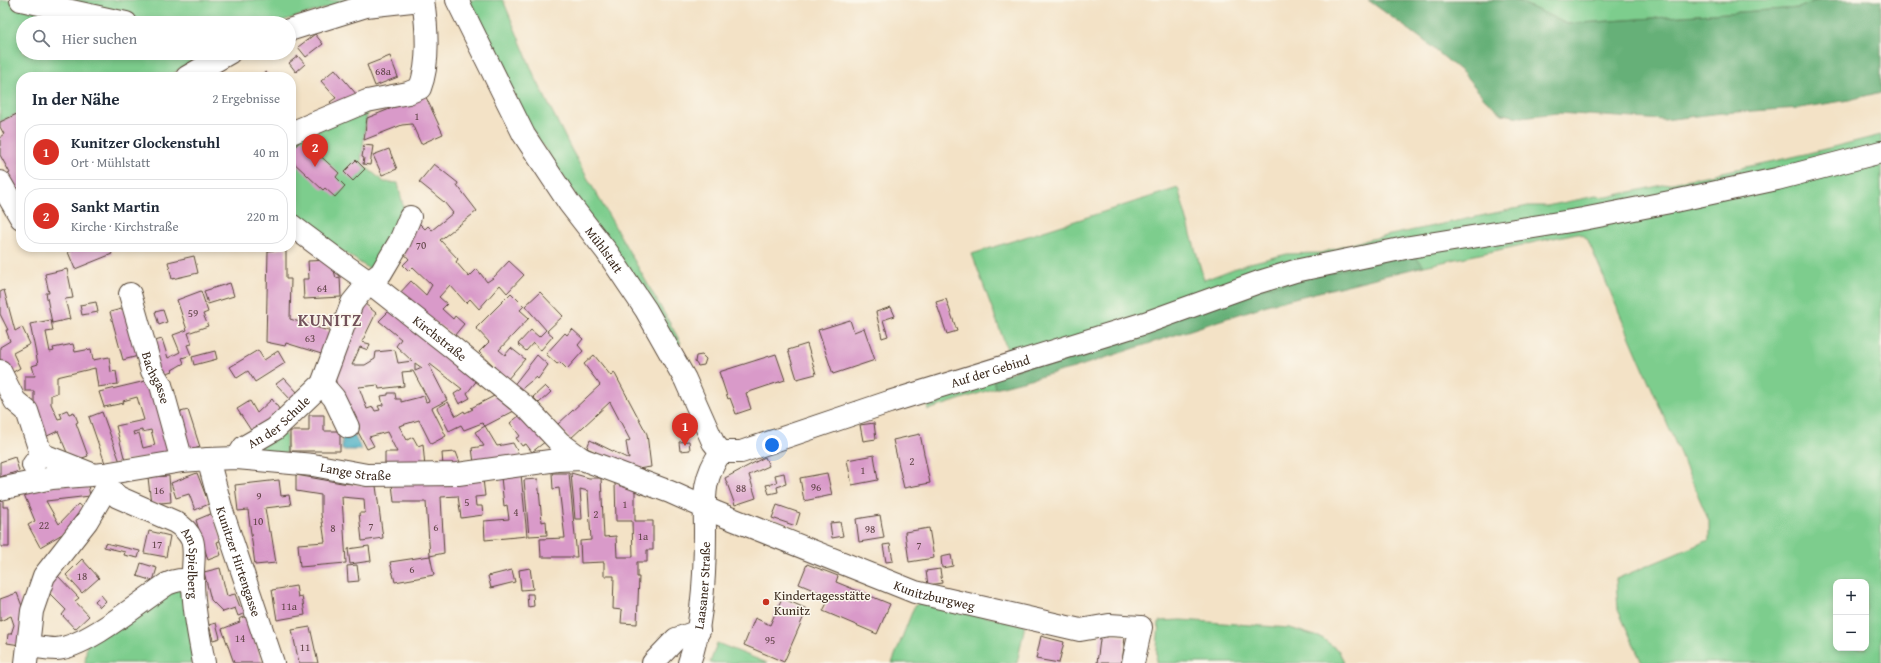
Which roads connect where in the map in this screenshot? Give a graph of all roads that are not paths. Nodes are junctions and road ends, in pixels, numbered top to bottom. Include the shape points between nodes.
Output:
1 (21, 0) edge
2 (422, 0) edge
3 (457, 0) edge
4 (396, 1) edge
5 (94, 16) edge
6 (296, 28) edge
7 (211, 60) edge
8 (195, 72) edge
9 (296, 131) edge
10 (1881, 152) edge
11 (0, 182) edge
12 (16, 209) edge
13 (410, 217) dead end
14 (296, 229) edge
15 (370, 282) junction
16 (130, 294) dead end
17 (0, 371) edge
18 (322, 384) junction
19 (8, 400) edge
20 (348, 427) dead end
21 (721, 452) junction
22 (41, 454) junction
23 (237, 458) junction
24 (208, 459) junction
25 (582, 459) junction
26 (182, 461) junction
27 (100, 478) junction
28 (9, 487) edge
29 (703, 506) junction
30 (192, 581) junction
31 (699, 631) junction
32 (27, 654) edge
33 (204, 663) edge
34 (273, 663) edge
35 (653, 663) edge
36 (689, 663) edge
37 (1133, 663) edge

1 - 5 street
2 - 4 street
2 - 9 street via 426,18 426,52 420,88 367,101
3 - 21 street, Mühlstatt via 524,135 568,202 607,252 646,310 685,379 713,442
4 - 6 street via 348,10
7 - 8 street
10 - 21 street, Auf der Gebind via 1726,191 1583,219 1410,247 1295,271 1145,323 889,402 741,452
11 - 12 street
13 - 15 street, An der Schule via 400,241 381,273
14 - 15 street, Kirchstraße
15 - 18 street, An der Schule via 352,303
15 - 25 street, Kirchstraße via 528,409 560,443
16 - 26 street, Bachgasse via 152,371 161,385
17 - 19 street
18 - 20 street, An der Schule via 334,398
18 - 23 street, An der Schule via 275,429 244,447
19 - 22 street via 27,411
21 - 29 street via 706,480
22 - 27 street
22 - 28 street
23 - 24 street, Lange Straße
23 - 25 street, Lange Straße via 313,465 366,465 458,474 556,460
24 - 26 street, Lange Straße
24 - 34 street, Kunitzer Hirtengasse via 222,511
25 - 29 street, Lange Straße
26 - 27 street, Lange Straße
27 - 28 street, Lange Straße via 52,478
27 - 30 street, Am Spielberg via 118,498 175,522 188,532 193,545
27 - 32 street via 87,521 44,576 32,611
29 - 31 street, Laasaner Straße via 705,533
29 - 37 street, Kunitzburgweg via 915,592 1080,630 1109,625 1141,627
30 - 32 street via 183,579 167,584 96,633 73,653 56,649
30 - 33 street, Am Spielberg
31 - 35 street via 676,639
31 - 36 street, Laasaner Straße

